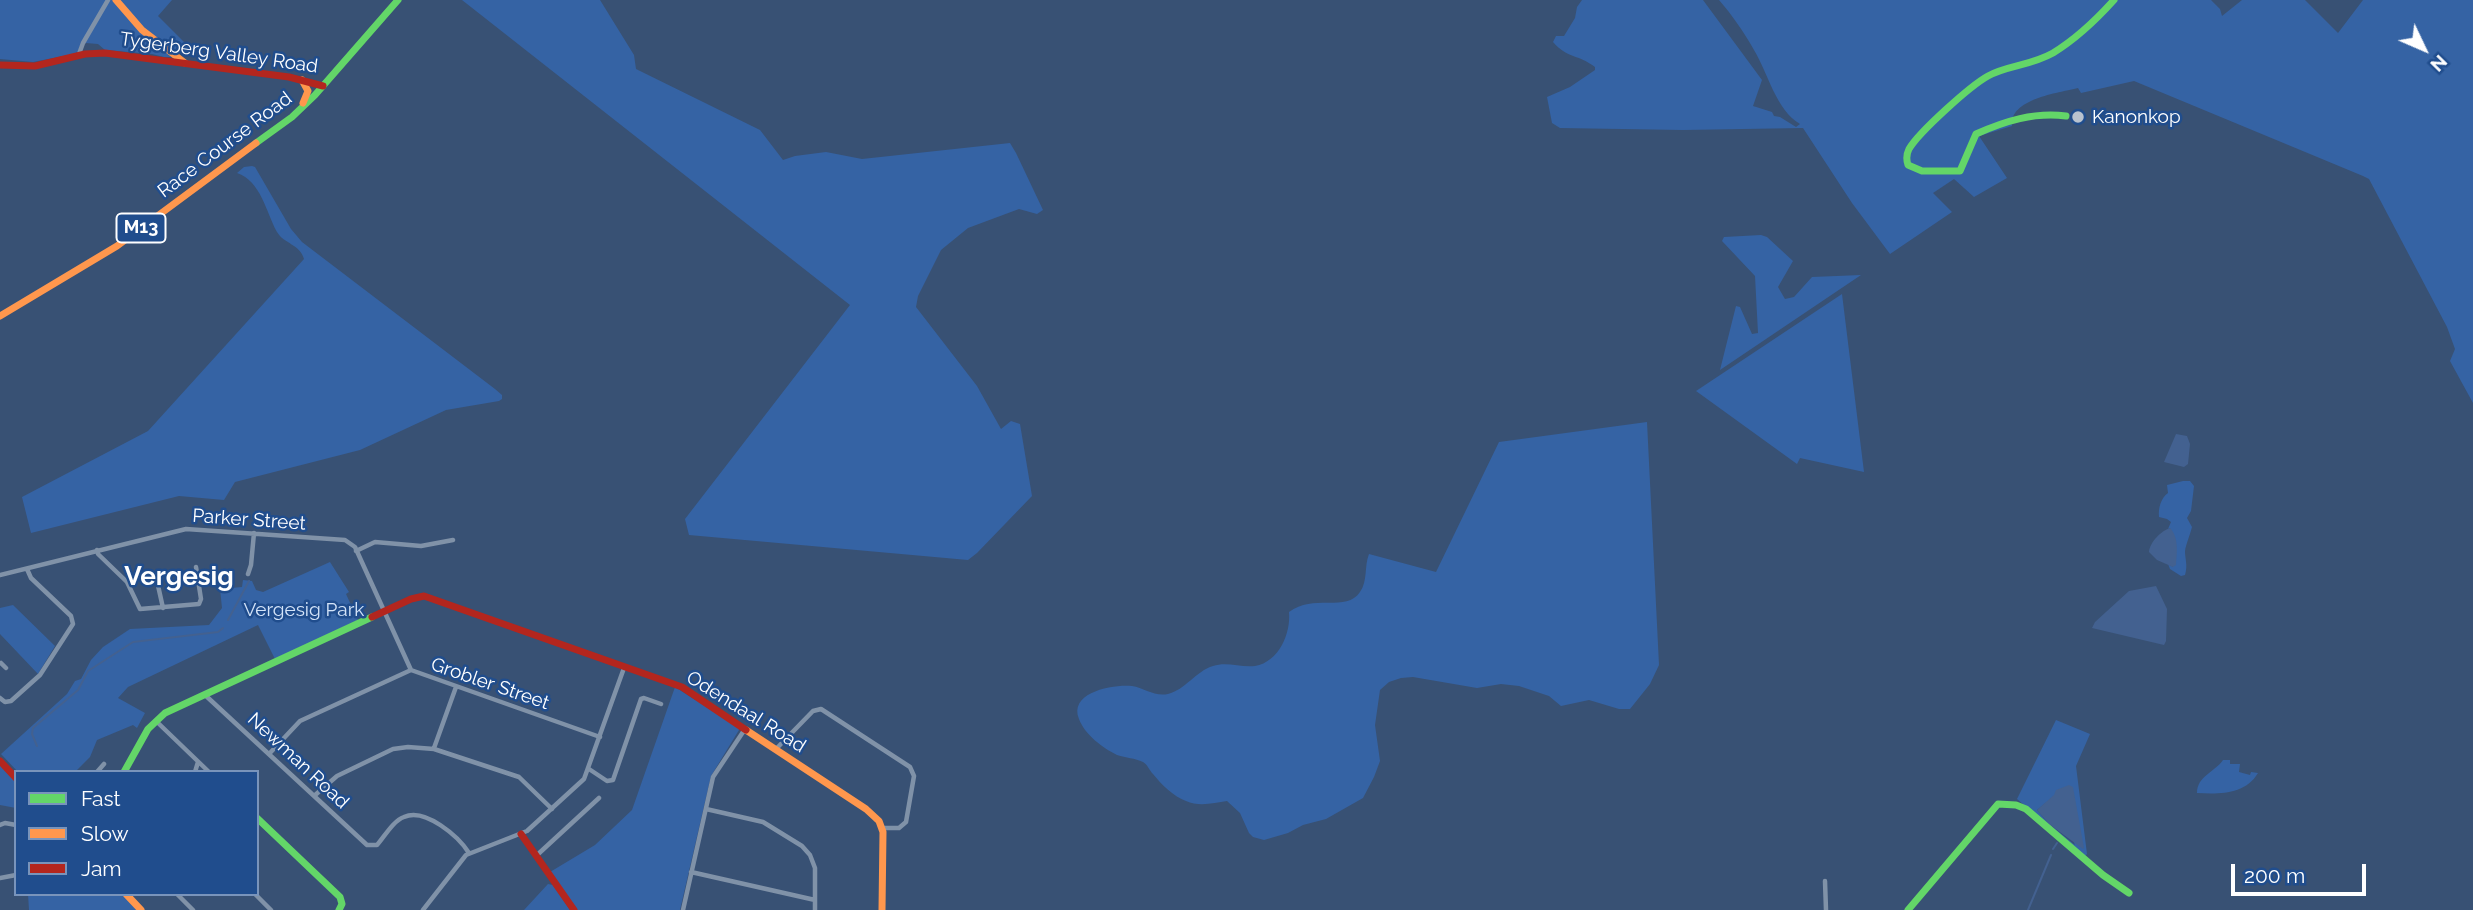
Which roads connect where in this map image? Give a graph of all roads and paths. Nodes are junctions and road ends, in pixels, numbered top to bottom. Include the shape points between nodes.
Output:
1 (108, 0) edge
2 (116, 0) edge
3 (398, 0) edge
4 (2114, 0) edge
5 (79, 55) junction
6 (186, 63) junction
7 (0, 65) edge
8 (302, 80) junction
9 (323, 86) junction
10 (297, 112) junction
11 (2066, 116) dead end
12 (0, 316) edge
13 (254, 533) junction
14 (453, 540) dead end
15 (97, 550) junction
16 (356, 551) junction
17 (196, 568) dead end
18 (27, 569) junction
19 (248, 574) dead end
20 (0, 575) edge
21 (157, 581) dead end
22 (163, 608) junction
23 (384, 611) junction
24 (0, 663) edge
25 (625, 667) junction
26 (6, 668) dead end
27 (411, 670) junction
28 (456, 687) junction
29 (205, 694) junction
30 (0, 698) edge
31 (661, 704) dead end
32 (155, 720) junction
33 (745, 728) junction
34 (600, 737) junction
35 (434, 749) junction
36 (776, 749) junction
37 (269, 754) junction
38 (0, 761) edge
39 (198, 762) junction
40 (104, 764) dead end
41 (589, 768) junction
42 (99, 770) edge
43 (125, 770) edge
44 (196, 770) edge
45 (207, 770) edge
46 (14, 776) edge
47 (314, 796) junction
48 (599, 798) dead end
49 (706, 808) junction
50 (552, 809) junction
51 (259, 820) edge
52 (882, 828) junction
53 (521, 834) junction
54 (469, 853) junction
55 (536, 856) junction
56 (691, 872) junction
57 (1825, 881) dead end
58 (2129, 893) dead end
59 (128, 896) edge
60 (179, 896) edge
61 (257, 896) edge
62 (815, 900) junction
63 (430, 902) junction
64 (141, 910) edge
65 (193, 910) edge
66 (271, 910) edge
67 (339, 910) edge
68 (423, 910) edge
69 (436, 910) edge
70 (574, 910) edge
71 (683, 910) edge
72 (815, 910) edge
73 (883, 910) edge
74 (1826, 910) edge
75 (1908, 910) edge

1 - 5 street
2 - 6 street via 142,30
3 - 9 street, Tygerberg Valley Road / M13
4 - 11 street via 2057,50 1976,84 1908,150 1906,162 1920,172 1960,171 1976,134 2034,115
5 - 6 street, Tygerberg Valley Road via 112,53
5 - 7 street, Tygerberg Valley Road via 35,66
6 - 8 street, Tygerberg Valley Road
8 - 9 street, Tygerberg Valley Road
8 - 10 street via 308,93
9 - 10 street, Race Course Road / M13
10 - 12 street, Race Course Road / M13 via 117,246
13 - 15 street, Parker Street via 186,528
13 - 16 street, Parker Street via 345,540
13 - 19 street
14 - 16 street via 421,546 372,543
15 - 18 street, Parker Street
15 - 22 street via 128,584 139,609
16 - 23 street
17 - 22 street via 200,603
18 - 20 street, Parker Street
18 - 30 street via 71,616 73,625 40,675 11,701
21 - 22 street
23 - 25 street, Odendaal Road via 419,596
23 - 27 street
23 - 29 street
24 - 26 street
25 - 33 street, Odendaal Road via 682,687
25 - 34 street
27 - 28 street, Grobler Street
27 - 37 street, Grobler Street via 300,721
28 - 34 street, Grobler Street
28 - 35 street
29 - 32 street
29 - 37 street, Newman Road
31 - 41 street via 640,700 613,780 607,781
32 - 39 street
32 - 43 street
33 - 36 street, Odendaal Road
33 - 49 street via 713,778
34 - 41 street
35 - 47 street via 393,749 333,778
35 - 50 street via 522,779
36 - 52 street, Odendaal Road via 866,809
36 - 52 street via 813,711 821,709 911,766 914,776 906,822 899,828
37 - 47 street, Newman Road
38 - 46 street
39 - 44 street
39 - 45 street
40 - 42 street
41 - 50 street via 584,779
47 - 54 street, Newman Road via 366,844 379,843 398,820 415,815 441,825
48 - 55 street
49 - 56 street
49 - 62 street via 763,822 802,846 815,868
50 - 53 street
51 - 67 street via 340,897
52 - 73 street
53 - 54 street
53 - 55 street
54 - 63 street
55 - 70 street
56 - 62 street
56 - 71 street
57 - 74 street
58 - 75 street via 2026,809 1998,804
59 - 64 street
60 - 65 street
61 - 66 street
62 - 72 street
63 - 68 street
63 - 69 street

